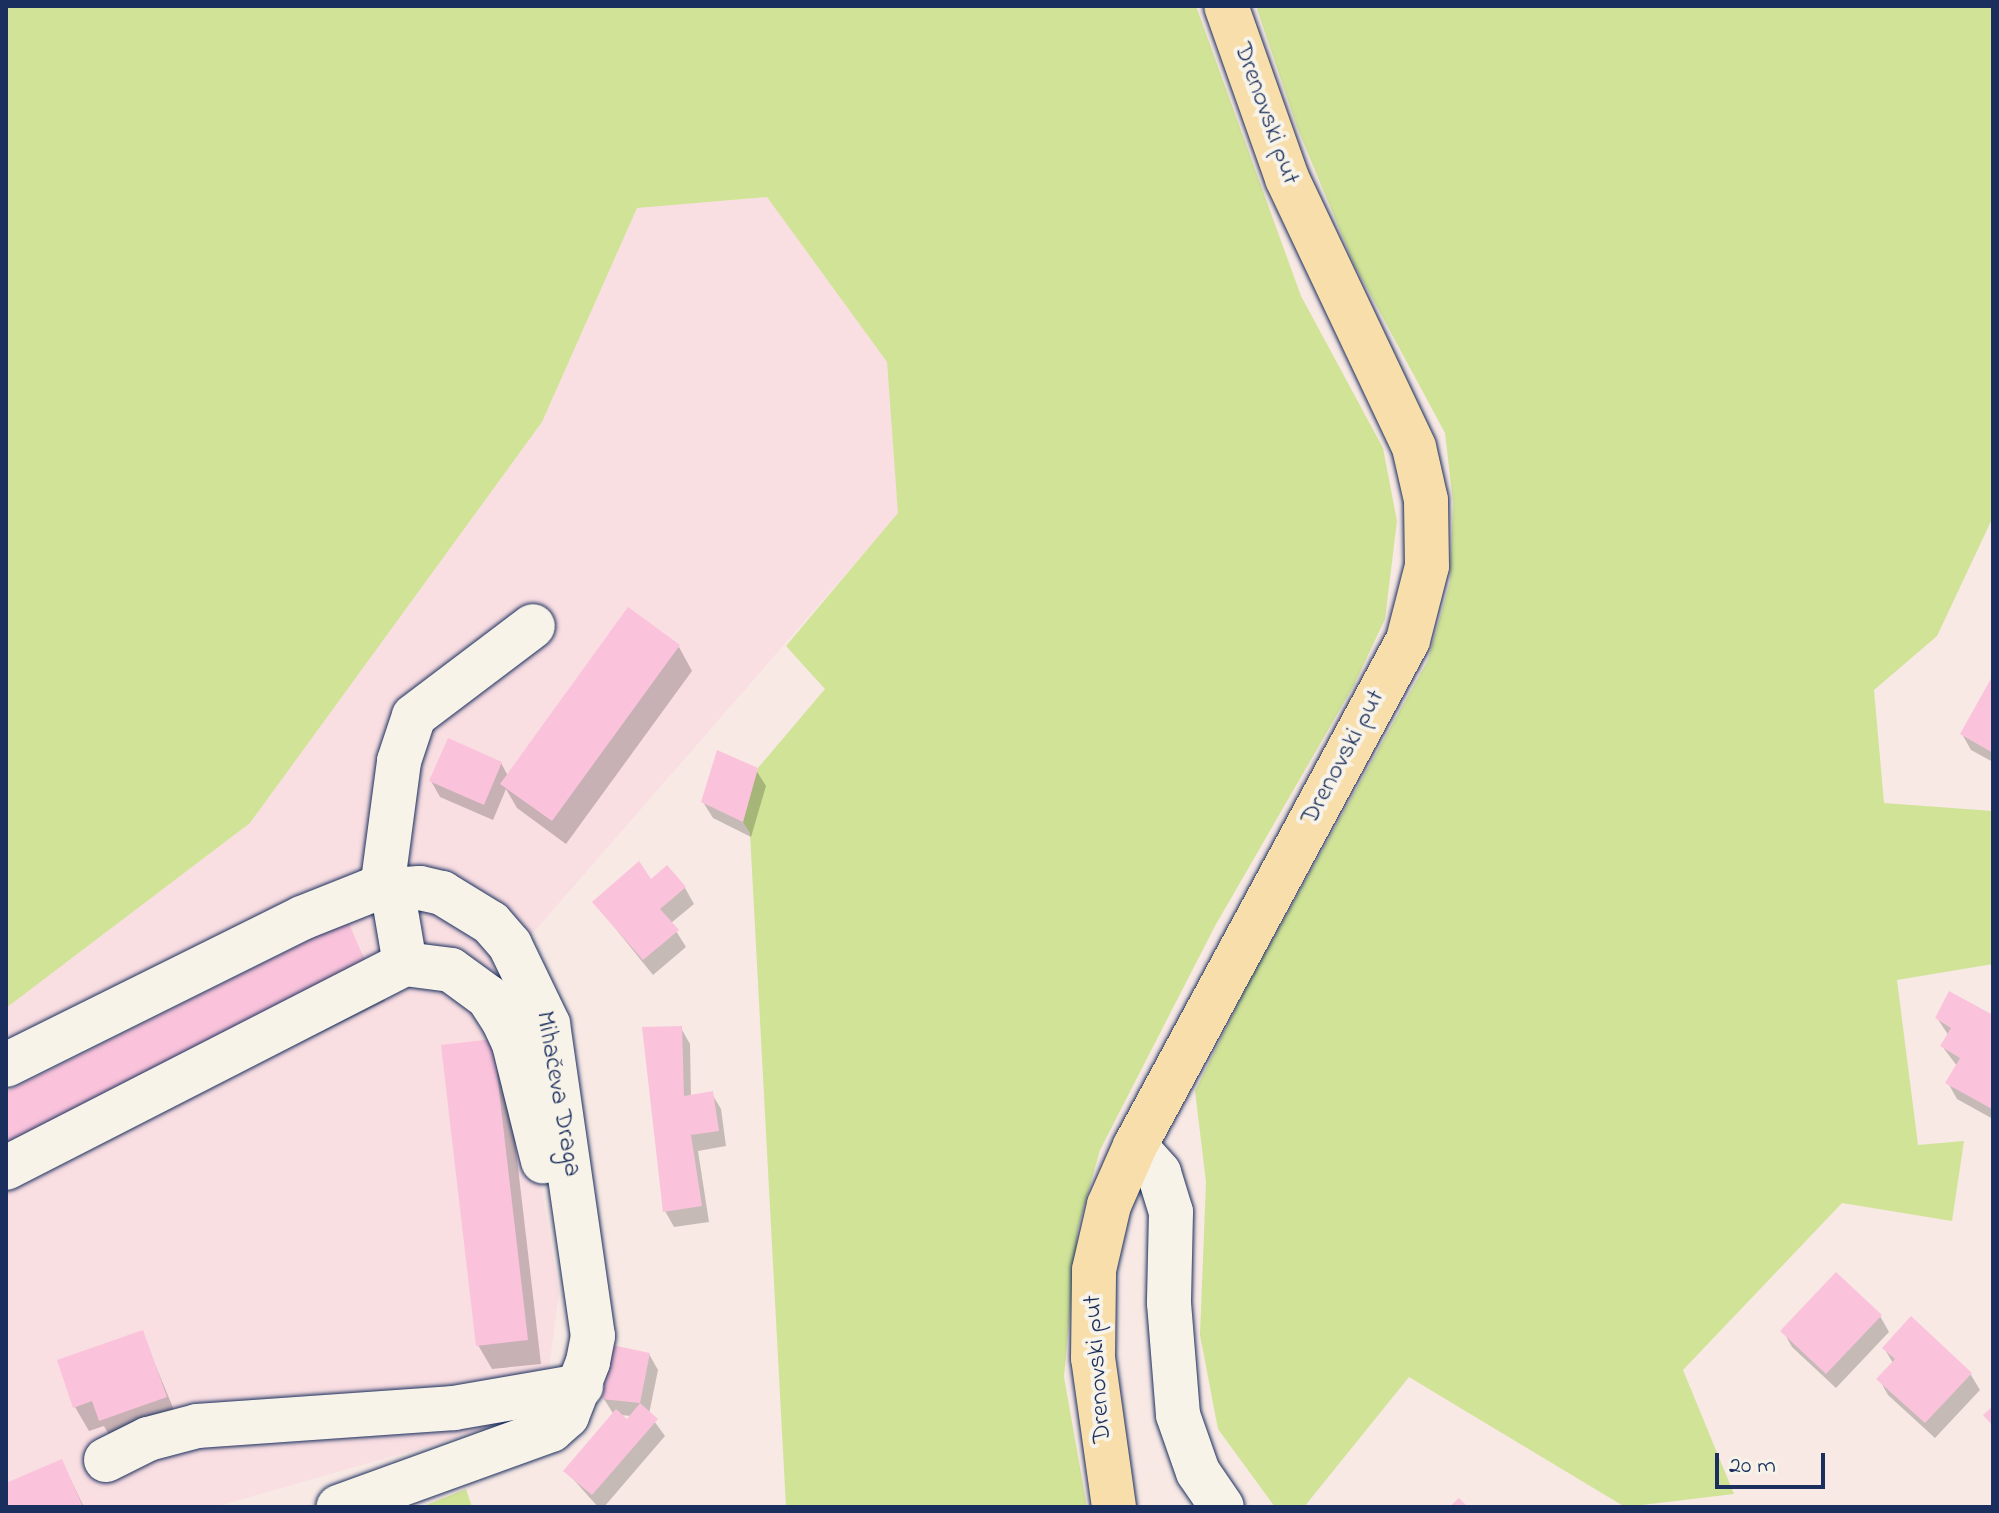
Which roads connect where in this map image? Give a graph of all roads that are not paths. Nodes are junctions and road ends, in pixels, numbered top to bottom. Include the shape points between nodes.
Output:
1 (1226, 6) edge
2 (533, 626) dead end
3 (387, 888) junction
4 (405, 964) junction
5 (6, 1065) edge
6 (1135, 1146) junction
7 (6, 1168) edge
8 (587, 1293) junction
9 (581, 1386) junction
10 (106, 1460) dead end
11 (338, 1507) edge
12 (1114, 1507) edge
13 (1222, 1507) edge

1 - 6 main road, Drenovski put via 1287,178 1414,447 1426,500 1427,566 1408,640
2 - 3 street via 414,716 399,761
3 - 4 street
3 - 5 street, Mihačeva Draga via 302,918
3 - 8 street, Mihačeva Draga via 442,893 491,923 510,945 541,1001
4 - 7 street
4 - 8 street via 451,970 488,997 503,1020 514,1044 565,1263
6 - 12 main road, Drenovski put via 1109,1205 1094,1270 1095,1390
6 - 13 street via 1159,1173 1171,1212 1169,1303 1178,1415 1198,1472
8 - 9 street, Mihačeva Draga via 593,1336
9 - 10 street via 454,1408 197,1426 148,1439
9 - 11 street, Mihačeva Draga via 567,1416 551,1430

